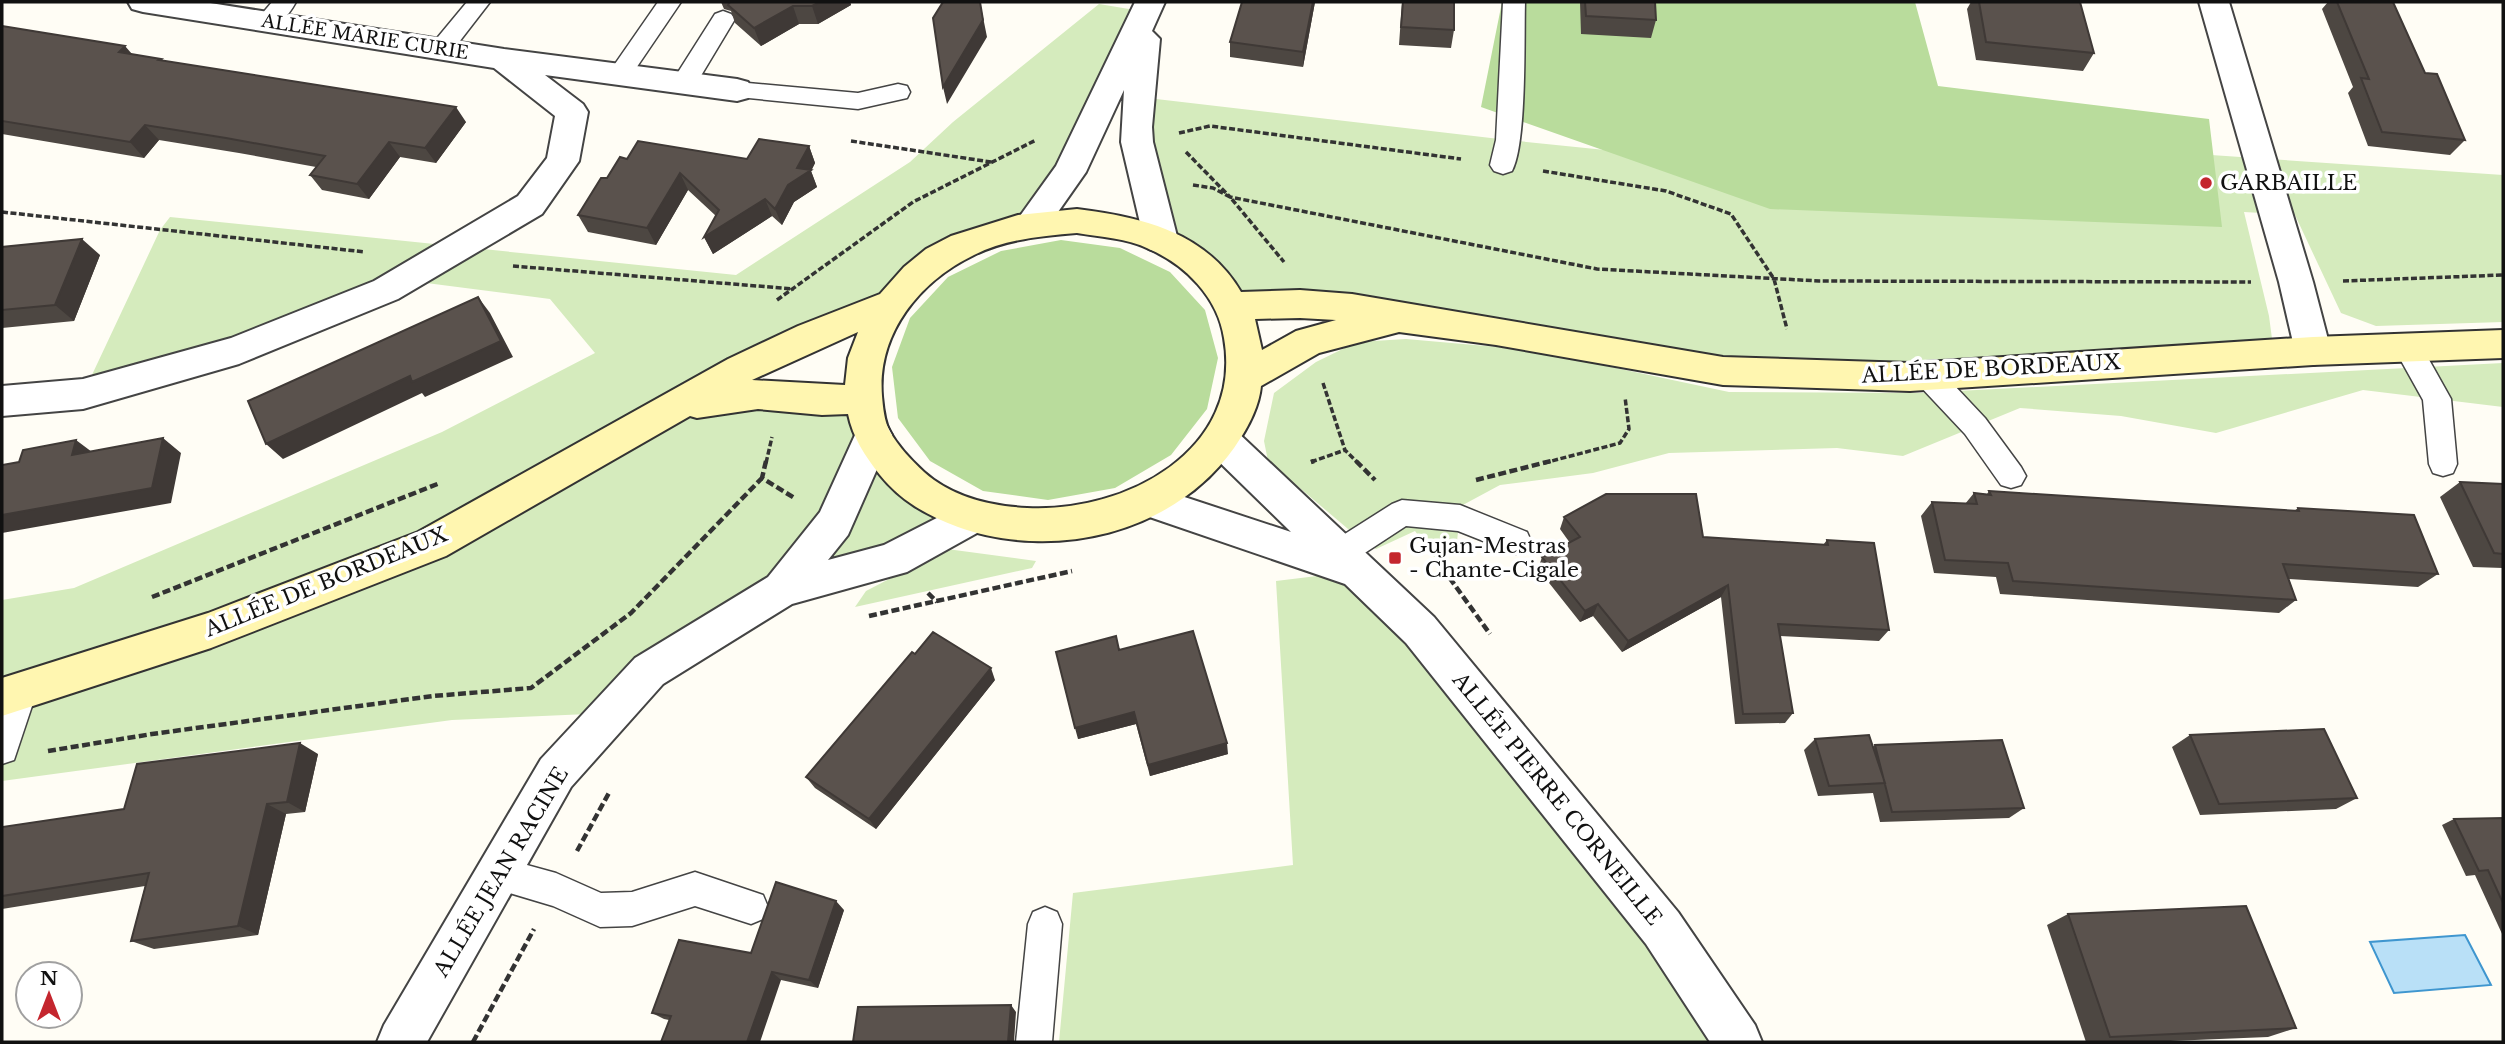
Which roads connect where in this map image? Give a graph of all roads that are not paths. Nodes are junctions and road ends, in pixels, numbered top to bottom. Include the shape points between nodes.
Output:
1 (143, 2) edge
2 (479, 2) edge
3 (670, 2) edge
4 (1514, 2) edge
5 (2214, 2) edge
6 (1149, 7) edge
7 (276, 12) edge
8 (723, 19) dead end
9 (441, 49) junction
10 (503, 59) junction
11 (620, 74) junction
12 (684, 83) junction
13 (737, 90) joint
14 (898, 92) dead end
15 (1503, 165) dead end
16 (1032, 223) junction
17 (1161, 240) junction
18 (890, 304) junction
19 (1233, 306) junction
20 (1399, 318) junction
21 (2503, 344) edge
22 (2408, 348) junction
23 (2313, 351) junction
24 (1928, 376) junction
25 (1246, 377) junction
26 (863, 399) junction
27 (2, 401) edge
28 (670, 407) junction
29 (873, 435) junction
30 (1222, 440) junction
31 (2443, 464) dead end
32 (2011, 476) dead end
33 (1148, 501) junction
34 (972, 516) junction
35 (1516, 541) dead end
36 (1349, 562) junction
37 (782, 589) junction
38 (11, 694) edge
39 (2, 749) edge
40 (498, 874) junction
41 (751, 907) dead end
42 (1045, 924) dead end
43 (401, 1042) edge
44 (1034, 1042) edge
45 (1738, 1042) edge

1 - 7 street, ALLÉE MARIE CURIE
2 - 9 lane
3 - 11 lane
4 - 15 lane
5 - 23 street
6 - 16 street via 1070,172
6 - 17 street via 1136,127
7 - 9 street, ALLÉE MARIE CURIE
8 - 12 lane
9 - 10 street, ALLÉE MARIE CURIE
10 - 11 street, ALLÉE MARIE CURIE
10 - 27 street, ALLÉE MARIE CURIE via 572,113 563,161 530,205 386,290 239,350 83,394
11 - 12 street, ALLÉE MARIE CURIE
12 - 13 street, ALLÉE MARIE CURIE
13 - 14 lane via 858,101
16 - 17 main road via 1088,222
16 - 18 main road via 976,239 937,259
17 - 19 main road via 1199,264
18 - 26 main road via 867,350
18 - 28 main road, ALLÉE DE BORDEAUX via 799,341
19 - 20 main road, ALLÉE DE BORDEAUX via 1352,307
19 - 25 main road via 1245,341
20 - 24 main road, ALLÉE DE BORDEAUX via 1723,371
20 - 25 main road, ALLÉE DE BORDEAUX via 1308,341
21 - 22 main road, ALLÉE DE BORDEAUX
22 - 23 main road, ALLÉE DE BORDEAUX
22 - 31 lane via 2437,399
23 - 24 main road, ALLÉE DE BORDEAUX
24 - 32 lane via 1975,426
25 - 30 main road via 1238,409
26 - 28 main road, ALLÉE DE BORDEAUX via 758,394
26 - 29 main road
28 - 38 main road, ALLÉE DE BORDEAUX via 432,544 211,630
29 - 34 main road via 903,477 934,500
29 - 37 street, ALLÉE JEAN RACINE via 834,523
30 - 33 main road via 1190,474
30 - 36 street, ALLÉE PIERRE CORNEILLE
33 - 34 main road via 1091,521 1042,526
33 - 36 street, ALLÉE PIERRE CORNEILLE
34 - 37 street, ALLÉE JEAN RACINE via 893,560
35 - 36 lane via 1460,518 1402,513
36 - 45 street, ALLÉE PIERRE CORNEILLE via 1420,630 1662,928
37 - 40 street, ALLÉE JEAN RACINE via 649,671 556,773
38 - 39 lane
40 - 41 lane via 556,890 600,910 632,909 695,889
40 - 43 street, ALLÉE JEAN RACINE
42 - 44 lane

